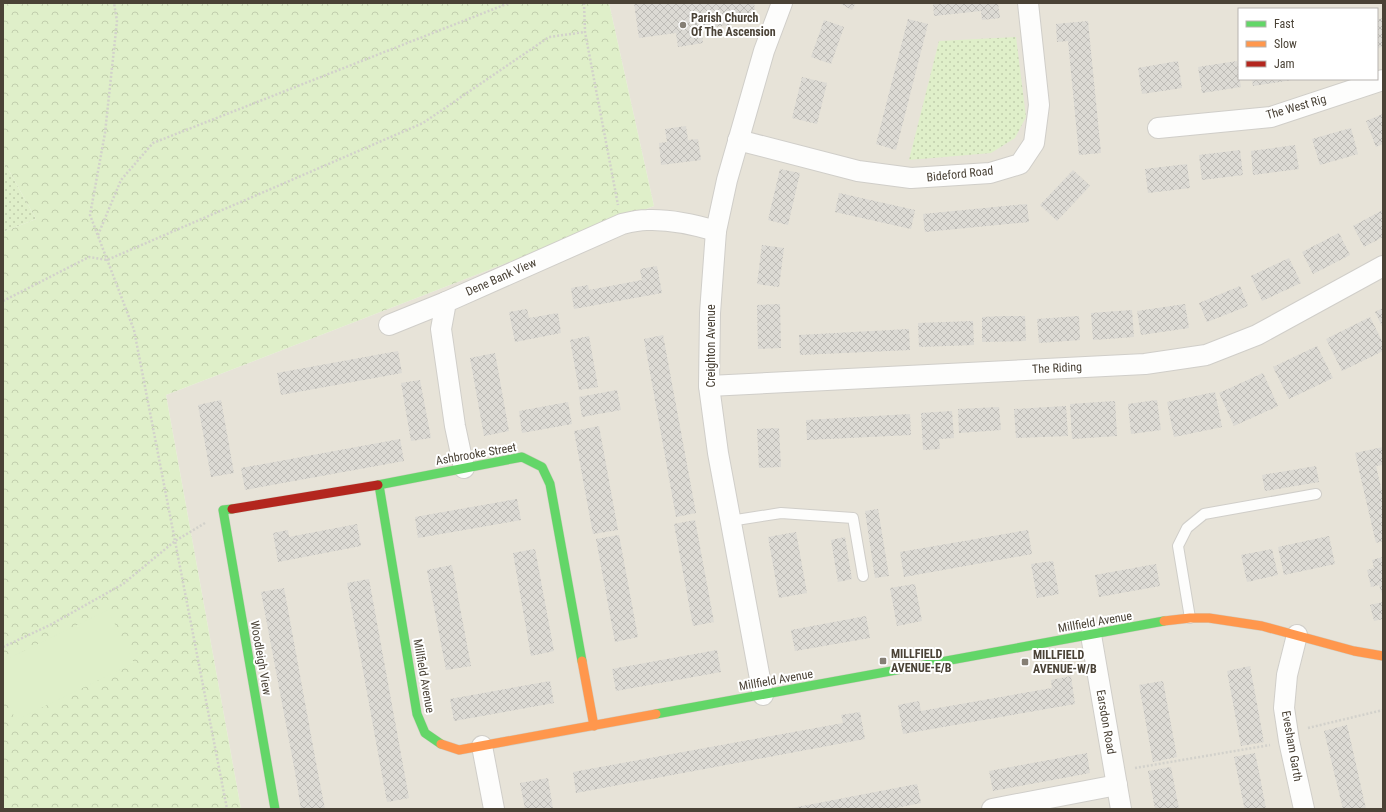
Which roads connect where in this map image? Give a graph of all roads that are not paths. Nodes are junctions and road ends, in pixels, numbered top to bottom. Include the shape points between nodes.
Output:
1 (782, 3) edge
2 (1028, 3) edge
3 (1383, 80) edge
4 (1158, 128) dead end
5 (738, 140) junction
6 (716, 231) junction
7 (1383, 266) edge
8 (446, 302) junction
9 (389, 325) dead end
10 (709, 386) junction
11 (464, 468) junction
12 (379, 485) junction
13 (1316, 494) dead end
14 (223, 510) joint
15 (730, 521) junction
16 (863, 576) dead end
17 (1190, 618) junction
18 (1091, 635) junction
19 (1297, 635) junction
20 (1383, 656) edge
21 (763, 695) junction
22 (594, 726) junction
23 (482, 746) junction
24 (1116, 778) junction
25 (275, 809) edge
26 (494, 809) edge
27 (992, 809) edge
28 (1121, 809) edge
29 (1304, 809) edge

1 - 5 street, Creighton Avenue via 764,52
2 - 5 street, Bideford Road via 1039,105 1034,144 1020,164 990,173 911,178 858,171
3 - 4 street, The West Rig via 1271,116
5 - 6 street, Creighton Avenue
6 - 8 street, Dene Bank View via 669,220 622,224
6 - 10 street, Creighton Avenue via 710,313
7 - 10 street, The Riding via 1257,335 1206,355 1145,364
8 - 9 street, Dene Bank View
8 - 11 street via 441,329 455,426
10 - 15 street, Creighton Avenue
11 - 12 street, Ashbrooke Street
11 - 22 street, Ashbrooke Street via 522,457 542,467 550,484
12 - 14 street, Ashbrooke Street
12 - 23 street, Millfield Avenue via 417,714 425,733 440,744 459,750
13 - 17 lane via 1204,514 1187,528 1178,546
14 - 25 street, Woodleigh View
15 - 16 lane via 782,513 853,518
15 - 21 street, Creighton Avenue
17 - 18 street, Millfield Avenue
17 - 19 street, Millfield Avenue via 1210,618 1262,626
18 - 21 street, Millfield Avenue
18 - 24 street, Earsdon Road
19 - 20 street, Millfield Avenue via 1354,652
19 - 29 street, Evesham Garth via 1287,675 1284,708
21 - 22 street, Millfield Avenue
22 - 23 street, Millfield Avenue
23 - 26 street
24 - 27 street
24 - 28 street, Earsdon Road

